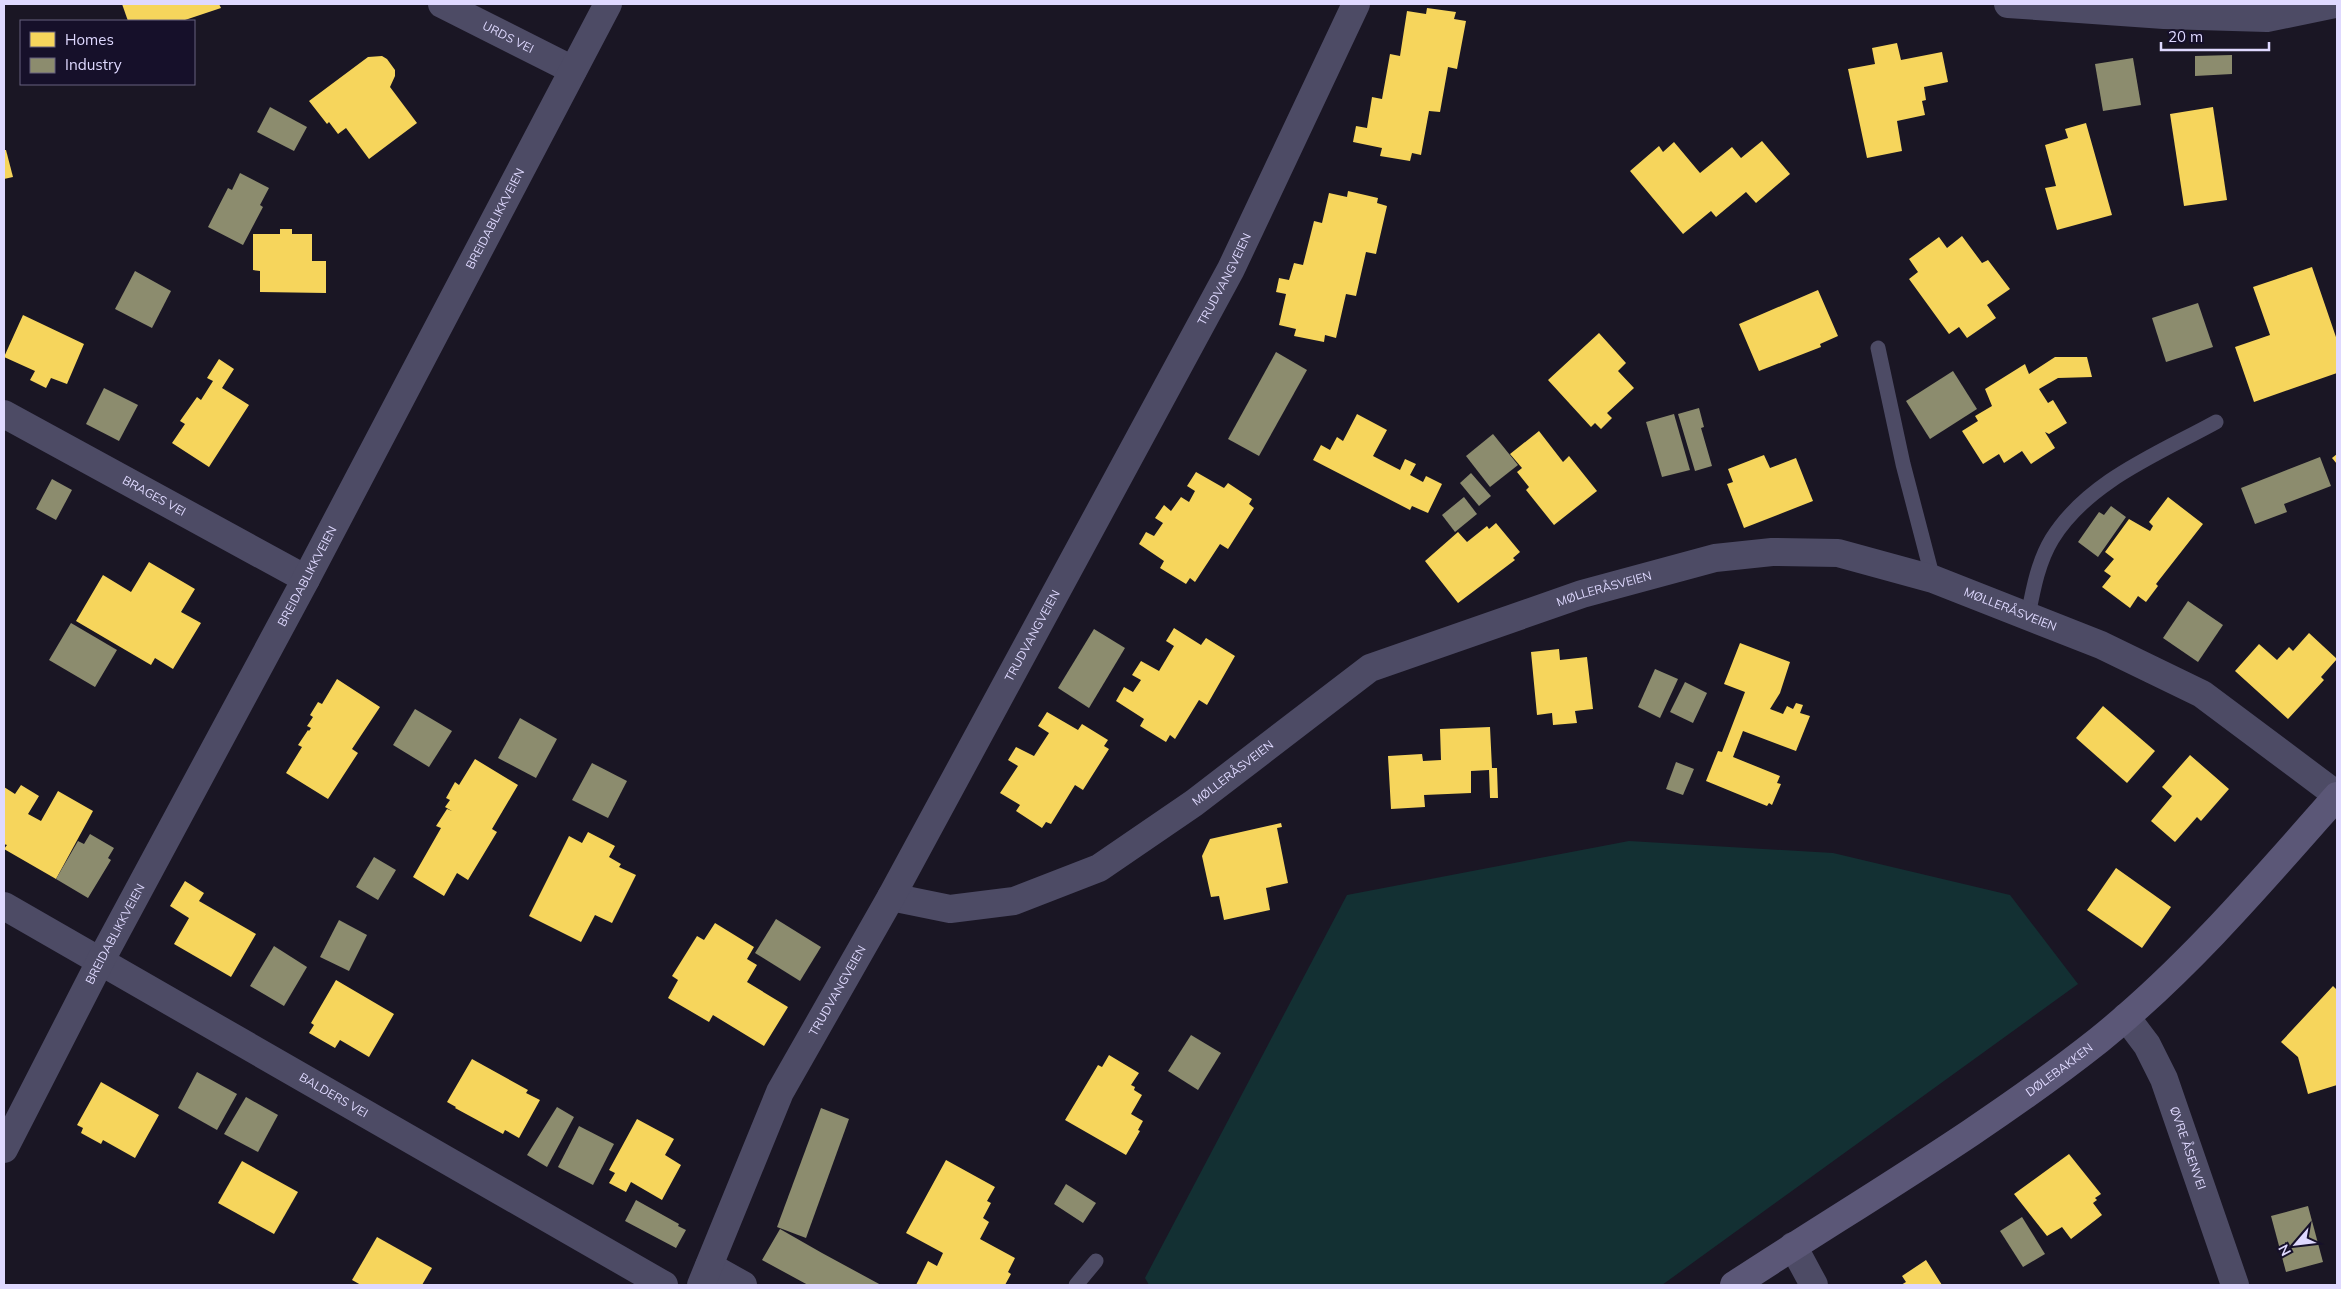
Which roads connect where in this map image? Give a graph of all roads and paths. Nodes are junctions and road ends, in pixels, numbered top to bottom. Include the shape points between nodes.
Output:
1 (442, 4) edge
2 (608, 4) edge
3 (1356, 4) edge
4 (2008, 4) edge
5 (2335, 4) edge
6 (573, 70) junction
7 (1878, 348) dead end
8 (4, 414) edge
9 (2216, 422) dead end
10 (306, 579) junction
11 (1933, 579) junction
12 (2028, 616) junction
13 (2337, 796) edge
14 (891, 897) junction
15 (4, 906) edge
16 (101, 960) junction
17 (2126, 1017) junction
18 (4, 1149) edge
19 (1793, 1246) junction
20 (1096, 1261) dead end
21 (705, 1276) edge
22 (664, 1285) edge
23 (743, 1285) edge
24 (1076, 1285) edge
25 (1734, 1285) edge
26 (1814, 1285) edge
27 (2236, 1285) edge

1 - 6 street, URDS VEI
2 - 6 street, BREIDABLIKKVEIEN
3 - 14 street, TRUDVANGVEIEN via 1231,269
4 - 5 street via 2164,15 2268,18
6 - 10 street, BREIDABLIKKVEIEN
7 - 11 lane
8 - 10 street, BRAGES VEI
9 - 12 lane via 2101,486 2071,513 2051,540 2037,575
10 - 16 street, BREIDABLIKKVEIEN
11 - 12 street, MØLLERÅSVEIEN
11 - 14 street, MØLLERÅSVEIEN via 1838,552 1772,552 1715,558 1582,594 1370,668 1194,803 1099,868 1014,901 950,909
12 - 13 street, MØLLERÅSVEIEN via 2101,645 2202,694
13 - 17 main road, DØLEBAKKEN via 2223,923
14 - 21 street, TRUDVANGVEIEN via 780,1092
15 - 16 street, BALDERS VEI
16 - 18 street, BREIDABLIKKVEIEN
16 - 22 street, BALDERS VEI
17 - 19 main road, DØLEBAKKEN via 1998,1115
17 - 27 street, ØVRE ÅSENVEI via 2147,1045 2164,1079
19 - 25 main road, DØLEBAKKEN
19 - 26 street
20 - 24 lane
21 - 23 street, TRUDVANGVEIEN

